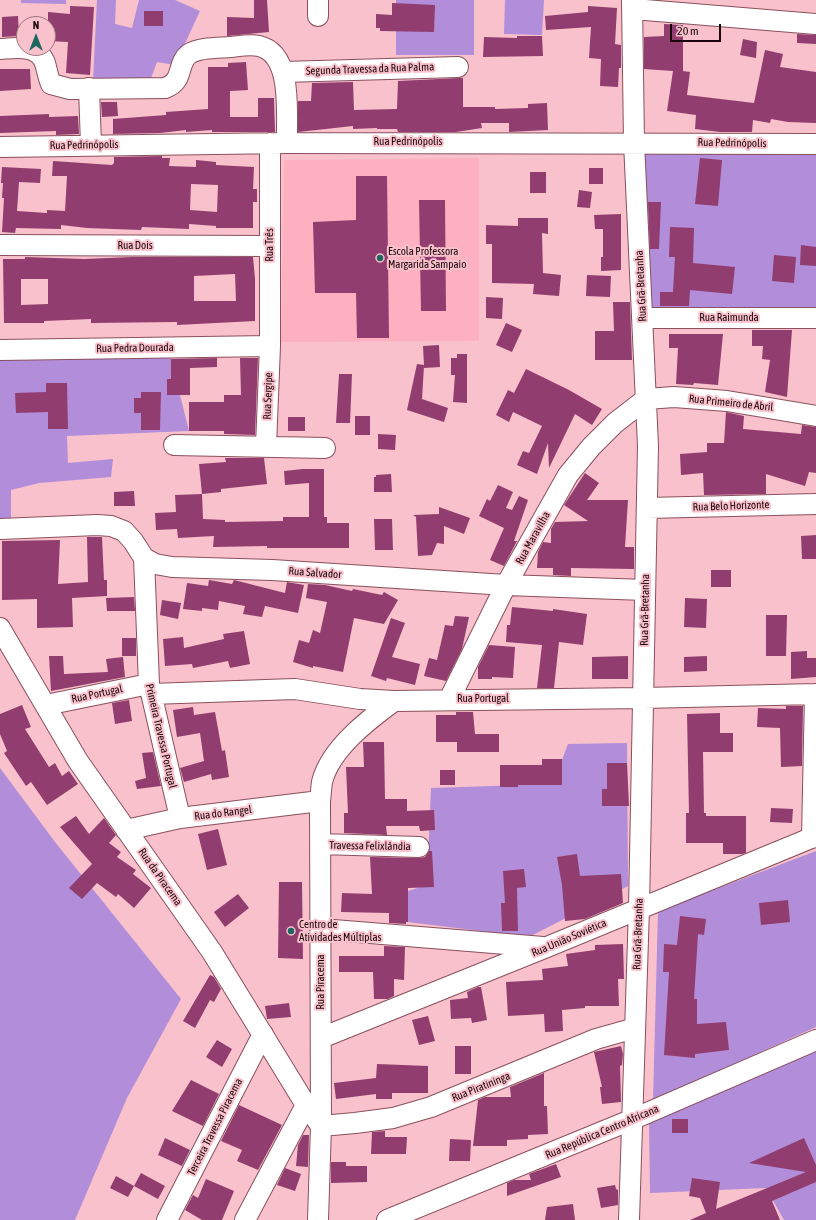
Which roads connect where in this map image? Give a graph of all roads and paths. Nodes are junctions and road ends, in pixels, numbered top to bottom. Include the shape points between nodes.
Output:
1 (632, 5) edge
2 (816, 24) edge
3 (0, 49) edge
4 (458, 67) dead end
5 (283, 72) junction
6 (89, 88) junction
7 (634, 142) junction
8 (278, 143) junction
9 (816, 144) edge
10 (91, 145) junction
11 (0, 147) edge
12 (0, 245) edge
13 (270, 246) junction
14 (642, 318) junction
15 (816, 318) edge
16 (270, 346) junction
17 (0, 350) edge
18 (646, 399) junction
19 (816, 416) edge
20 (174, 445) dead end
21 (266, 446) junction
22 (325, 448) dead end
23 (816, 504) edge
24 (647, 508) junction
25 (0, 528) edge
26 (144, 558) junction
27 (506, 586) junction
28 (645, 590) junction
29 (0, 628) edge
30 (150, 689) junction
31 (816, 694) edge
32 (643, 698) junction
33 (449, 700) junction
34 (394, 701) junction
35 (46, 705) junction
36 (320, 801) junction
37 (180, 818) junction
38 (126, 830) junction
39 (814, 837) edge
40 (321, 844) junction
41 (419, 847) dead end
42 (639, 908) junction
43 (321, 929) junction
44 (547, 947) junction
45 (635, 1028) junction
46 (263, 1034) junction
47 (321, 1038) junction
48 (816, 1040) edge
49 (306, 1105) junction
50 (631, 1120) junction
51 (321, 1126) junction
52 (628, 1219) edge
53 (167, 1220) edge
54 (245, 1220) edge
55 (318, 1220) edge
56 (387, 1220) edge

1 - 2 street
1 - 7 street, Rua Grã-Bretanha
3 - 6 street via 25,48 35,51 45,63 51,84 70,89
4 - 5 street, Segunda Travessa da Rua Palma
5 - 6 street via 278,60 266,49 246,45 189,54 177,80 165,88
5 - 8 street, Rua Três via 286,92
6 - 10 street
7 - 8 street, Rua Pedrinópolis
7 - 9 street, Rua Pedrinópolis
7 - 14 street, Rua Grã-Bretanha
8 - 10 street, Rua Pedrinópolis
8 - 13 street, Rua Três
10 - 11 street, Rua Pedrinópolis
12 - 13 street, Rua Dois
13 - 16 street, Rua Três
14 - 15 street, Rua Raimunda
14 - 18 street, Rua Grã-Bretanha
16 - 17 street, Rua Pedra Dourada
16 - 21 street, Rua Sergipe
18 - 19 street, Rua Primeiro de Abril via 727,401
18 - 24 street, Rua Grã-Bretanha
18 - 27 street, Rua Maravilha via 615,423 568,475
20 - 21 street
21 - 22 street
23 - 24 street, Rua Belo Horizonte
24 - 28 street, Rua Grã-Bretanha
25 - 26 street via 111,526 124,531
26 - 27 street, Rua Salvador via 155,564 172,567 272,570
26 - 30 street, Primeira Travessa Portugal
27 - 28 street, Rua Salvador
27 - 33 street, Rua Maravilha
28 - 32 street, Rua Grã-Bretanha
29 - 35 street, Rua da Piracema
30 - 34 street, Rua Portugal via 295,689 360,699
30 - 35 street, Rua Portugal
30 - 37 street, Primeira Travessa Portugal
31 - 32 street, Rua Portugal
31 - 39 street
32 - 33 street, Rua Portugal
32 - 42 street, Rua Grã-Bretanha
33 - 34 street, Rua Portugal
34 - 36 street, Rua Piracema via 366,723 339,751 322,782
35 - 38 street, Rua da Piracema via 78,761
36 - 37 street, Rua do Rangel
36 - 40 street, Rua Piracema
37 - 38 street, Rua do Rangel
38 - 46 street, Rua da Piracema via 212,952
39 - 42 street, Rua União Soviética
40 - 41 street, Travessa Felixlândia
40 - 43 street, Rua Piracema
42 - 44 street, Rua União Soviética
42 - 45 street, Rua Grã-Bretanha
43 - 44 street
43 - 47 street, Rua Piracema
44 - 47 street, Rua União Soviética
45 - 50 street, Rua Grã-Bretanha
45 - 51 street, Rua Piratininga via 596,1039 431,1108 393,1118
46 - 49 street, Rua da Piracema
46 - 53 street, Terceira Travessa Piracema
47 - 51 street, Rua Piracema
48 - 50 street, Rua República Centro Africana
49 - 51 street, Rua da Piracema
49 - 54 street
50 - 52 street, Rua Grã-Bretanha
50 - 56 street, Rua República Centro Africana
51 - 55 street, Rua Piracema

